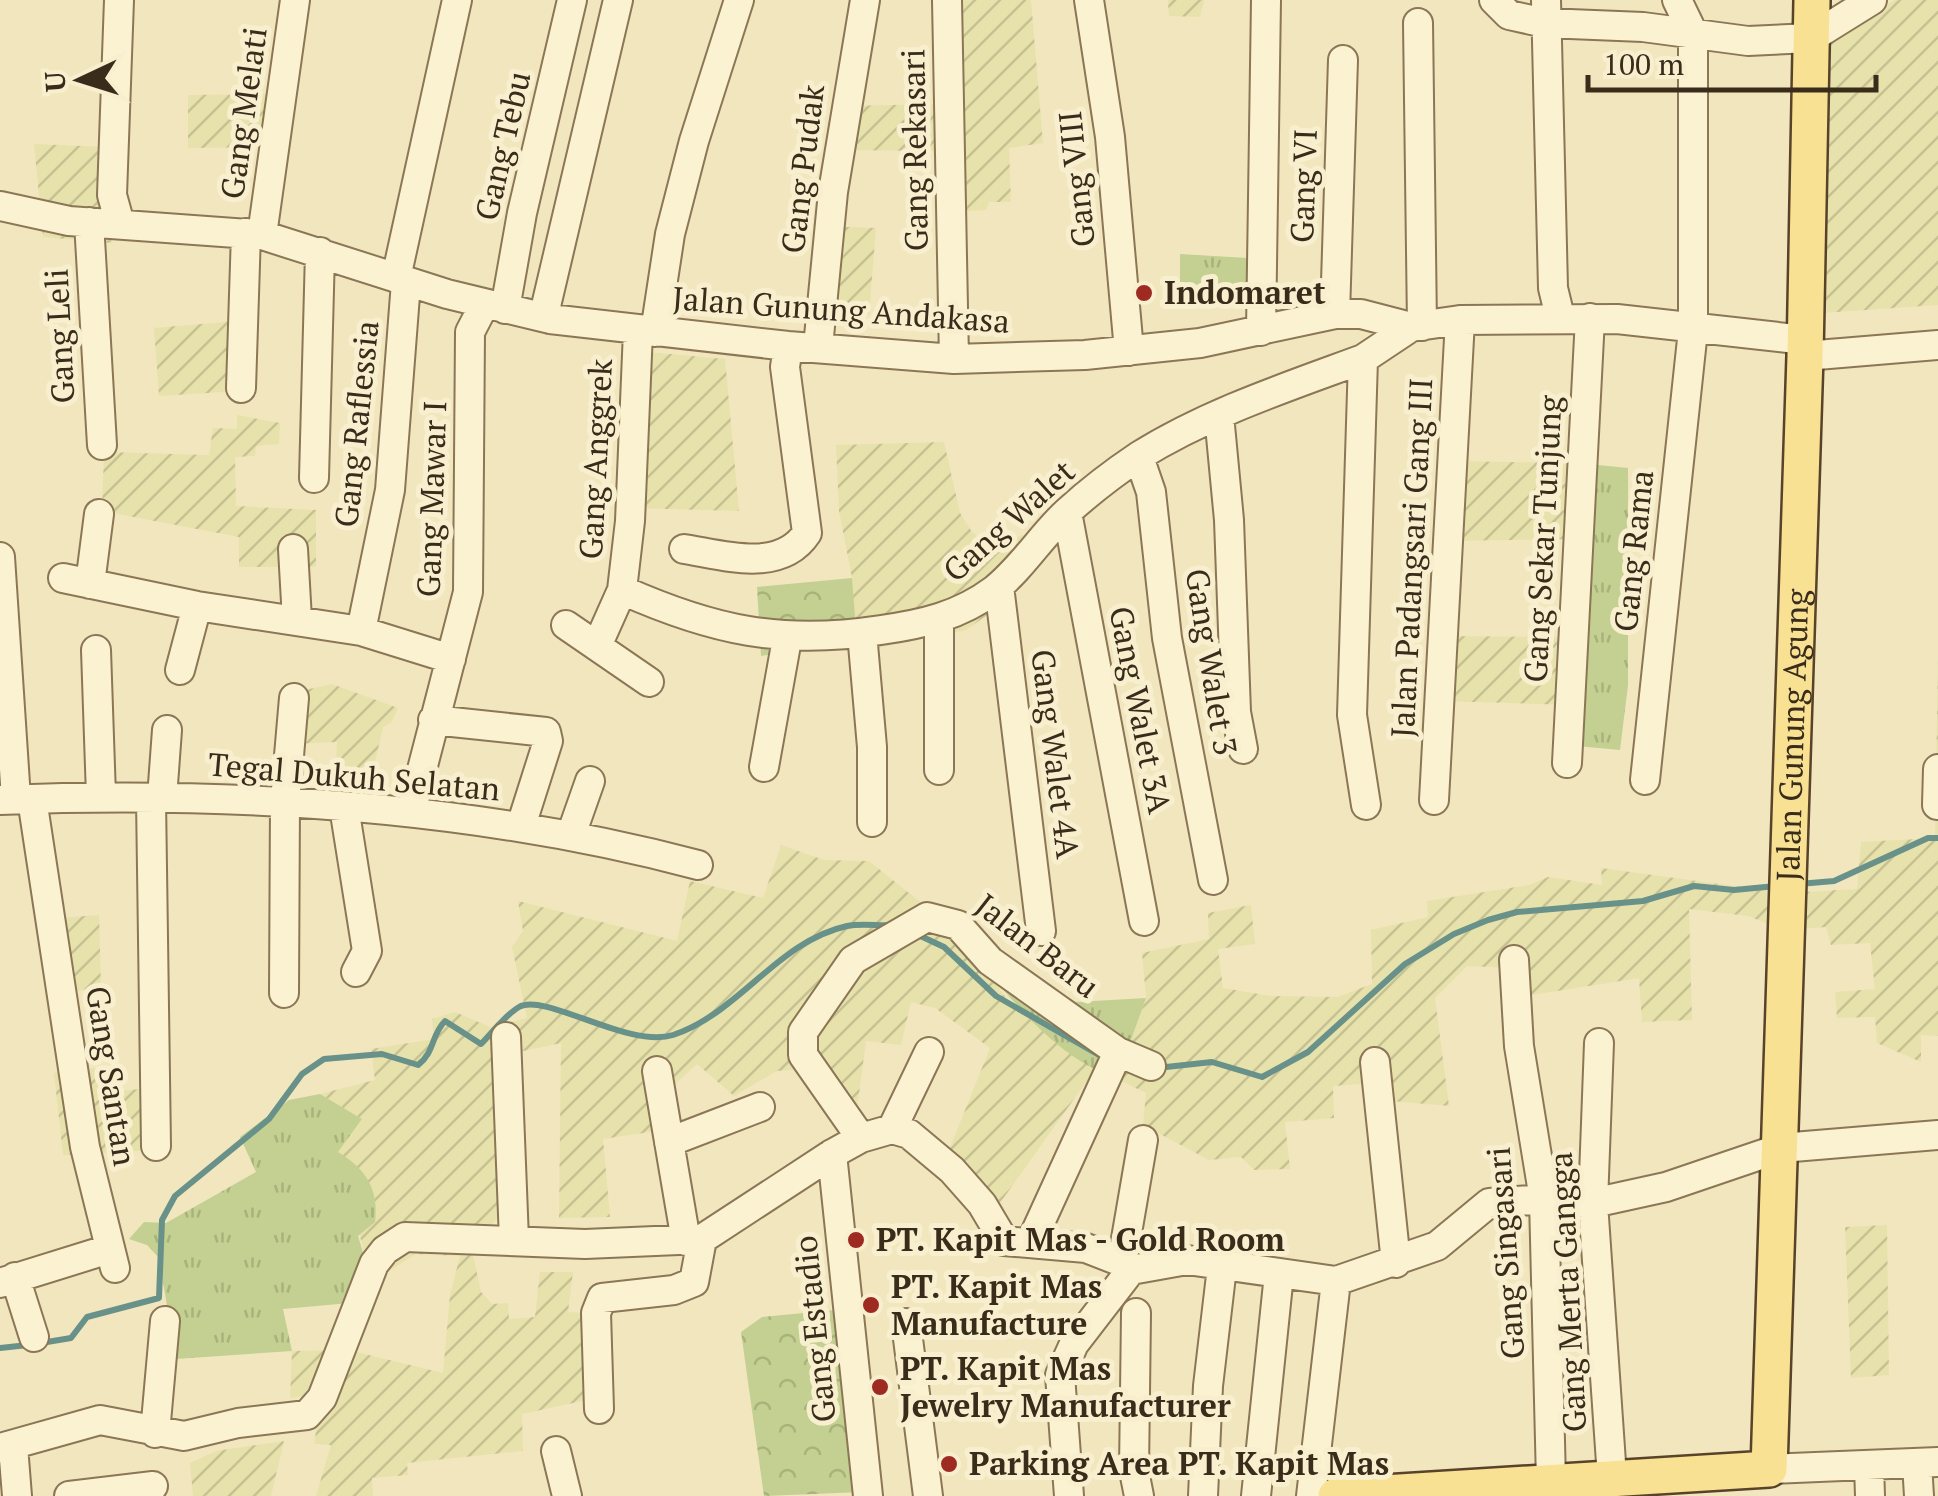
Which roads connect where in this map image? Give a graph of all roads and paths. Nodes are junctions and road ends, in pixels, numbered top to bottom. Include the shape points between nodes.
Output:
1 (118, 0) edge
2 (295, 0) edge
3 (458, 0) edge
4 (572, 0) edge
5 (618, 0) edge
6 (740, 0) edge
7 (866, 0) edge
8 (947, 0) edge
9 (1089, 0) edge
10 (1266, 0) edge
11 (1494, 0) edge
12 (1677, 0) edge
13 (1812, 0) edge
14 (1872, 0) edge
15 (1545, 12) edge
16 (1418, 23) dead end
17 (1693, 33) junction
18 (1811, 38) junction
19 (1343, 60) dead end
20 (0, 206) edge
21 (89, 222) junction
22 (120, 224) junction
23 (254, 234) junction
24 (320, 252) junction
25 (401, 280) junction
26 (494, 307) junction
27 (548, 313) junction
28 (1334, 314) junction
29 (1560, 316) junction
30 (1590, 318) junction
31 (1460, 320) junction
32 (1417, 326) junction
33 (1693, 330) junction
34 (1261, 331) junction
35 (646, 332) junction
36 (1938, 345) edge
37 (788, 346) junction
38 (818, 347) junction
39 (1805, 348) junction
40 (1129, 351) junction
41 (954, 359) junction
42 (1363, 359) junction
43 (241, 388) dead end
44 (1219, 415) junction
45 (102, 445) dead end
46 (1139, 456) junction
47 (314, 478) dead end
48 (1067, 512) junction
49 (99, 514) dead end
50 (293, 549) dead end
51 (684, 549) dead end
52 (0, 558) edge
53 (998, 586) junction
54 (622, 590) junction
55 (197, 606) junction
56 (939, 619) junction
57 (298, 620) junction
58 (566, 624) dead end
59 (361, 631) junction
60 (862, 633) junction
61 (788, 638) junction
62 (597, 646) junction
63 (96, 650) dead end
64 (451, 659) junction
65 (180, 670) dead end
66 (649, 682) dead end
67 (294, 698) dead end
68 (433, 720) junction
69 (167, 730) dead end
70 (1244, 749) dead end
71 (1567, 764) dead end
72 (764, 766) dead end
73 (939, 770) dead end
74 (1938, 770) edge
75 (1645, 780) dead end
76 (590, 781) dead end
77 (102, 796) junction
78 (157, 799) junction
79 (16, 800) edge
80 (356, 800) junction
81 (1434, 800) dead end
82 (285, 802) junction
83 (1366, 805) dead end
84 (1938, 805) edge
85 (411, 812) junction
86 (872, 822) dead end
87 (521, 826) junction
88 (570, 835) junction
89 (698, 865) dead end
90 (1213, 880) dead end
91 (1144, 921) dead end
92 (1042, 931) dead end
93 (1514, 960) dead end
94 (356, 972) dead end
95 (284, 994) dead end
96 (506, 1037) dead end
97 (1599, 1043) dead end
98 (929, 1052) dead end
99 (1118, 1052) junction
100 (1375, 1062) dead end
101 (1152, 1066) dead end
102 (657, 1071) dead end
103 (760, 1107) dead end
104 (892, 1130) junction
105 (1938, 1135) edge
106 (861, 1138) junction
107 (1143, 1140) dead end
108 (669, 1142) junction
109 (156, 1146) dead end
110 (1781, 1148) junction
111 (832, 1154) junction
112 (1544, 1199) junction
113 (1592, 1203) junction
114 (514, 1240) junction
115 (694, 1240) junction
116 (1032, 1240) junction
117 (1396, 1263) junction
118 (1126, 1266) junction
119 (1222, 1267) junction
120 (1279, 1274) junction
121 (8, 1280) edge
122 (1336, 1281) junction
123 (1136, 1313) dead end
124 (165, 1321) dead end
125 (906, 1323) dead end
126 (34, 1337) dead end
127 (599, 1408) dead end
128 (154, 1433) junction
129 (6, 1447) edge
130 (556, 1451) dead end
131 (1928, 1463) edge
132 (1869, 1465) junction
133 (1752, 1478) edge
134 (1808, 1482) edge
135 (1619, 1483) edge
136 (1680, 1485) edge
137 (152, 1486) dead end
138 (1562, 1486) edge
139 (1500, 1490) edge
140 (1435, 1492) edge
141 (1372, 1495) edge
142 (17, 1496) edge
143 (70, 1496) edge
144 (567, 1496) edge
145 (868, 1496) edge
146 (928, 1496) edge
147 (1069, 1496) edge
148 (1139, 1496) edge
149 (1203, 1496) edge
150 (1256, 1496) edge
151 (1311, 1496) edge
152 (1336, 1496) edge
153 (1870, 1496) edge
154 (1919, 1496) edge

1 - 22 street via 112,195
2 - 23 street, Gang Melati
3 - 25 street, Gang Raflessia
4 - 26 street, Gang Tebu
5 - 27 street
6 - 35 street, Gang Anggrek via 694,141
7 - 38 street, Gang Pudak via 832,192
8 - 41 street, Gang Rekasari
9 - 40 street, Gang VIII via 1112,151
10 - 34 street
11 - 15 street via 1509,15
12 - 17 street
13 - 18 main road, Jalan Gunung Agung
14 - 18 street
15 - 17 street
15 - 29 street via 1552,288
16 - 32 street
17 - 18 street via 1748,41
17 - 33 street
18 - 39 main road, Jalan Gunung Agung
19 - 28 street, Gang VI
20 - 21 street, Jalan Gunung Andakasa
21 - 22 street, Jalan Gunung Andakasa
21 - 45 street, Gang Leli
22 - 23 street, Jalan Gunung Andakasa
23 - 24 street, Jalan Gunung Andakasa
23 - 43 street, Gang Melati
24 - 25 street, Jalan Gunung Andakasa
24 - 47 street
25 - 26 street, Jalan Gunung Andakasa
25 - 59 street, Gang Raflessia via 390,490
26 - 27 street, Jalan Gunung Andakasa
26 - 64 street, Gang Mawar I via 470,332 468,592
27 - 35 street, Jalan Gunung Andakasa
28 - 32 street, Jalan Gunung Andakasa
28 - 34 street, Jalan Gunung Andakasa
29 - 30 street, Jalan Gunung Andakasa
29 - 31 street, Jalan Gunung Andakasa
30 - 33 street, Jalan Gunung Andakasa
30 - 71 street, Gang Sekar Tunjung
31 - 32 street, Jalan Gunung Andakasa
31 - 81 street, Jalan Padangsari Gang III
32 - 42 street, Gang Walet
33 - 39 street, Jalan Gunung Andakasa
33 - 75 street, Gang Rama
34 - 40 street, Jalan Gunung Andakasa
35 - 37 street, Jalan Gunung Andakasa
35 - 54 street, Gang Anggrek
36 - 39 street, Jalan Gunung Andakasa
37 - 38 street, Jalan Gunung Andakasa
37 - 51 street via 806,534 800,544 757,560
38 - 41 street, Jalan Gunung Andakasa
39 - 110 main road, Jalan Gunung Agung
40 - 41 street, Jalan Gunung Andakasa
42 - 44 street, Gang Walet
42 - 83 street via 1352,715
44 - 46 street, Gang Walet
44 - 70 street via 1236,712
46 - 48 street, Gang Walet
46 - 90 street, Gang Walet 3 via 1151,492 1168,638
48 - 53 street, Gang Walet
48 - 91 street, Gang Walet 3A
49 - 55 street via 77,581
50 - 57 street
52 - 79 street, Gang Santan
53 - 56 street, Gang Walet
53 - 92 street, Gang Walet 4A
54 - 61 street, Gang Walet via 693,618
54 - 62 street, Gang Anggrek
55 - 57 street
55 - 65 street
56 - 60 street, Gang Walet
56 - 73 street
57 - 59 street
58 - 62 street
59 - 64 street
60 - 61 street, Gang Walet
60 - 86 street
61 - 72 street
62 - 66 street
63 - 77 street
64 - 68 street, Gang Mawar I
67 - 82 street
68 - 85 street, Gang Mawar I
68 - 87 street via 546,732
69 - 78 street
74 - 84 street
76 - 88 street
77 - 78 street, Tegal Dukuh Selatan
77 - 79 street, Tegal Dukuh Selatan
78 - 82 street, Tegal Dukuh Selatan
78 - 109 street
79 - 121 street, Gang Santan via 112,1258
80 - 82 street, Tegal Dukuh Selatan
80 - 85 street, Tegal Dukuh Selatan
80 - 94 street via 368,951
82 - 95 street
85 - 87 street, Tegal Dukuh Selatan
87 - 88 street, Tegal Dukuh Selatan
88 - 89 street, Tegal Dukuh Selatan
93 - 112 street, Gang Singasari via 1519,1046
96 - 114 street
97 - 113 street, Gang Merta Gangga
98 - 104 street
99 - 101 street, Jalan Baru
99 - 106 street, Jalan Baru via 990,961 958,925 942,918 917,920 853,960 800,1044
99 - 116 street
100 - 117 street
102 - 108 street
103 - 108 street
104 - 106 street
104 - 116 street via 909,1134 952,1170 1004,1240
105 - 110 street
106 - 111 street
107 - 118 street
108 - 115 street
110 - 113 street via 1666,1187
110 - 133 main road, Jalan Gunung Agung
111 - 115 street
111 - 145 street, Gang Estadio
112 - 113 street
112 - 117 street via 1489,1203 1452,1236
112 - 138 street, Gang Singasari
113 - 135 street, Gang Merta Gangga
114 - 115 street
114 - 128 street via 405,1237 381,1254 316,1409 307,1415 184,1436
115 - 127 street via 694,1282 602,1298 596,1313
116 - 118 street via 1086,1248
117 - 122 street
118 - 119 street via 1187,1260
118 - 147 street via 1060,1375
119 - 120 street
119 - 149 street
120 - 122 street
120 - 150 street
121 - 126 street
122 - 151 street
123 - 148 street
124 - 128 street
125 - 146 street
128 - 129 street via 100,1420
129 - 142 street
130 - 144 street
131 - 132 street
131 - 154 street
132 - 134 street
132 - 153 street
133 - 134 street
133 - 136 main road
135 - 136 main road
135 - 138 main road
137 - 143 street
138 - 139 main road
139 - 140 main road
140 - 141 main road
141 - 152 main road

